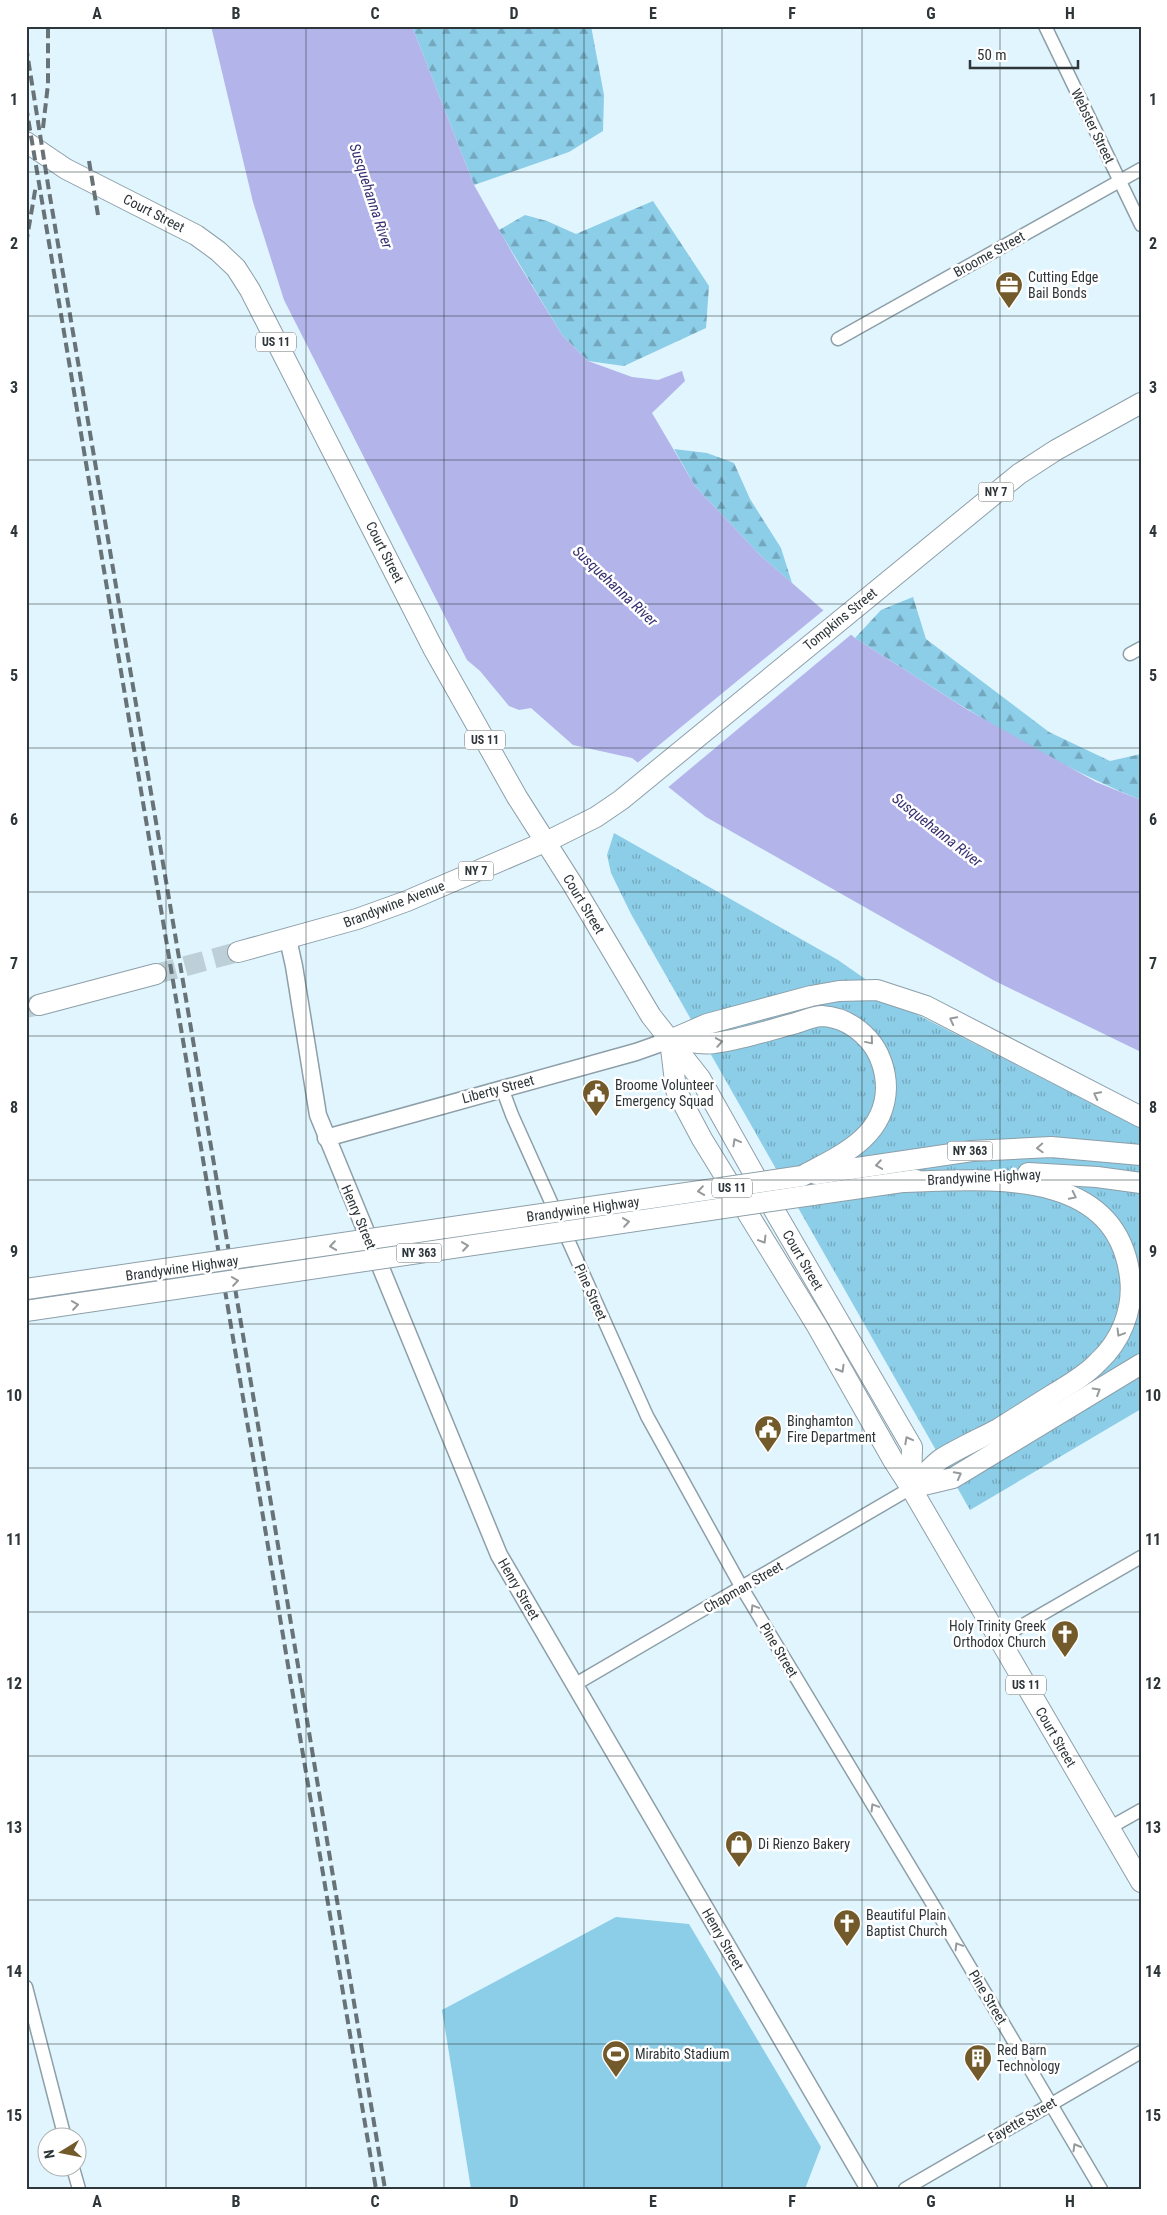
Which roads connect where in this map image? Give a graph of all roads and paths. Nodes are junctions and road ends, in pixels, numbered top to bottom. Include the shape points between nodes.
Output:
1 (1045, 26) edge
2 (26, 142) edge
3 (1141, 169) edge
4 (1119, 181) junction
5 (1141, 225) edge
6 (838, 339) dead end
7 (1141, 403) edge
8 (545, 842) junction
9 (288, 939) junction
10 (238, 952) tunnel mouth
11 (156, 974) tunnel mouth
12 (39, 1005) tunnel mouth
13 (670, 1040) junction
14 (502, 1088) junction
15 (1141, 1117) edge
16 (326, 1138) junction
17 (1141, 1155) edge
18 (802, 1176) junction
19 (903, 1182) junction
20 (1141, 1183) edge
21 (26, 1289) edge
22 (26, 1310) edge
23 (1141, 1364) edge
24 (911, 1488) junction
25 (1141, 1557) edge
26 (742, 1588) junction
27 (1000, 1639) junction
28 (574, 1685) junction
29 (1141, 1810) edge
30 (1109, 1828) junction
31 (1141, 1882) edge
32 (26, 1987) edge
33 (1141, 2052) edge
34 (1051, 2103) junction
35 (62, 2128) edge
36 (869, 2189) edge
37 (905, 2189) edge
38 (1101, 2189) edge

1 - 4 street, Webster Street
2 - 8 main road, Court Street / US 11 via 58,164 196,235 236,268 434,648
3 - 4 street, Broome Street
4 - 5 street, Webster Street
4 - 6 street, Broome Street
7 - 8 main road, Tompkins Street / NY 7 via 1019,474 621,800 596,817
8 - 9 main road, Brandywine Avenue / NY 7 via 370,915
8 - 13 main road, Court Street / US 11 via 651,1016
9 - 10 main road, Brandywine Avenue / NY 7
9 - 16 street, Henry Street via 315,1104
11 - 12 main road
13 - 14 street, Liberty Street
15 -> 13 main road via 926,1006 877,990 811,996 707,1024
13 -> 18 main road via 713,1043 820,1016 840,1019 866,1036 880,1056 886,1086 878,1120 854,1148
13 -> 24 main road, Court Street / US 11 via 676,1090
24 -> 13 main road, Court Street / US 11 via 912,1447 700,1078
14 - 16 street, Liberty Street
14 - 26 street, Pine Street via 647,1416
16 - 28 street, Henry Street via 499,1554
17 -> 18 main road, Brandywine Highway / NY 363 via 1051,1147 972,1150
18 -> 21 main road, Brandywine Highway / NY 363, bridge
19 - 20 main road, Brandywine Highway / NY 363 via 963,1175 1026,1173
22 -> 19 main road, Brandywine Highway / NY 363, bridge
19 -> 24 main road via 1007,1182 1051,1188 1072,1195 1096,1211 1115,1233 1125,1254 1131,1286 1125,1325 1098,1363 1080,1378 940,1460
24 -> 23 main road via 953,1478
24 - 26 street, Chapman Street
24 - 27 main road, Court Street / US 11
25 - 27 street
26 - 28 street, Chapman Street
34 -> 26 street, Pine Street
27 - 30 main road, Court Street / US 11
28 - 36 street, Henry Street
29 - 30 street
30 - 31 main road, Court Street / US 11
32 - 35 street
33 - 34 street, Fayette Street
34 - 37 street, Fayette Street
38 -> 34 street, Pine Street

